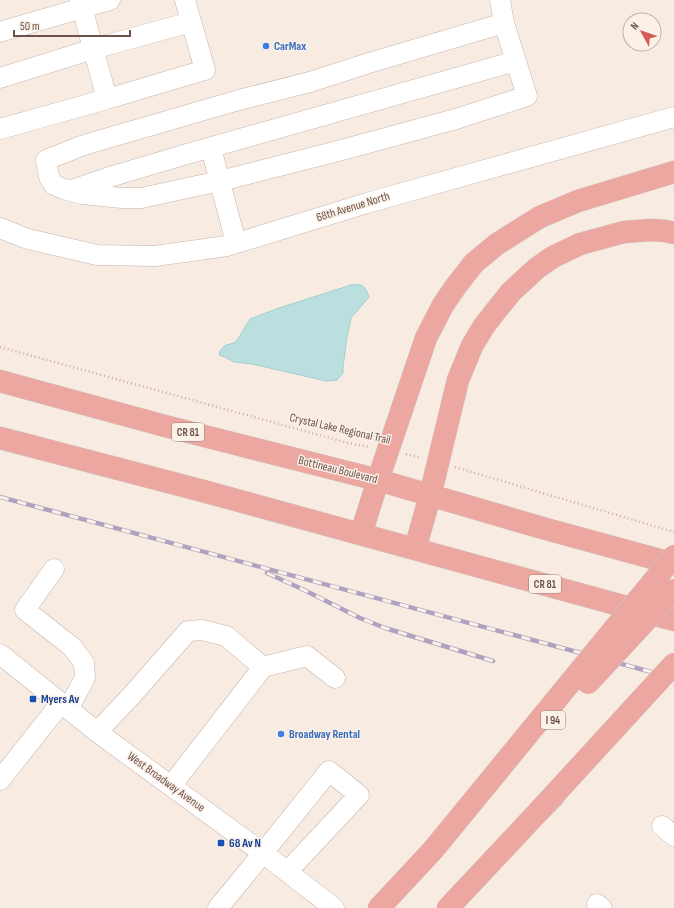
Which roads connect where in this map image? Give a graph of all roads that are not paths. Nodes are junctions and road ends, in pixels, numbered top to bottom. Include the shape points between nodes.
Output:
1 (110, 0) edge
2 (185, 0) edge
3 (500, 0) edge
4 (81, 4) edge
5 (191, 22) junction
6 (504, 23) junction
7 (0, 32) edge
8 (93, 48) junction
9 (516, 61) junction
10 (0, 78) edge
11 (107, 99) junction
12 (674, 117) edge
13 (0, 129) edge
14 (211, 148) junction
15 (674, 172) edge
16 (220, 181) junction
17 (69, 191) junction
18 (0, 228) edge
19 (674, 233) edge
20 (236, 243) junction
21 (0, 381) edge
22 (0, 438) edge
23 (378, 480) junction
24 (430, 496) junction
25 (361, 534) junction
26 (415, 549) junction
27 (674, 556) edge
28 (674, 564) edge
29 (54, 568) dead end
30 (674, 590) edge
31 (674, 620) edge
32 (0, 654) edge
33 (674, 664) edge
34 (263, 668) junction
35 (335, 678) dead end
36 (674, 680) edge
37 (64, 706) junction
38 (97, 732) junction
39 (0, 780) edge
40 (171, 786) junction
41 (540, 810) junction
42 (433, 850) junction
43 (264, 853) junction
44 (288, 872) junction
45 (218, 908) edge
46 (334, 908) edge
47 (379, 908) edge
48 (448, 908) edge

1 - 4 street
2 - 5 street
3 - 6 street
4 - 7 street
4 - 8 street
5 - 8 street
5 - 11 street via 205,70
6 - 9 street
6 - 17 street via 310,82 84,145 46,160 49,177 54,185
8 - 10 street
8 - 11 street
9 - 14 street
9 - 16 street via 527,96 456,119
11 - 13 street
12 - 20 street, 68th Avenue North via 366,203
14 - 16 street
14 - 17 street
15 - 23 highway via 578,201 540,217 497,244 474,263 443,305 426,338
16 - 17 street via 141,198 108,197
16 - 20 street
18 - 20 street, 68th Avenue North via 28,239 98,255 155,256
19 - 24 highway via 650,230 624,232 580,244 537,268 511,292 484,326 462,369
21 - 23 highway, Bottineau Boulevard / CR 81
22 - 25 highway, CR 81
23 - 24 highway, Bottineau Boulevard / CR 81
23 - 25 highway
24 - 26 highway
24 - 28 highway, Bottineau Boulevard / CR 81
25 - 26 highway, CR 81
26 - 31 highway, CR 81
27 - 42 highway, bridge
29 - 37 street via 26,610 72,647 84,664 85,678
30 - 42 highway, I 94, bridge
32 - 37 street, West Broadway Avenue
33 - 41 highway, bridge
34 - 35 street via 307,656
34 - 38 street via 226,636 202,630 188,631
34 - 40 street
36 - 41 highway, bridge
37 - 38 street, West Broadway Avenue
37 - 39 street
38 - 40 street, West Broadway Avenue
40 - 43 street, West Broadway Avenue
41 - 48 highway
42 - 47 highway, I 94
43 - 44 street, West Broadway Avenue
43 - 44 street via 329,771 359,795
43 - 45 street
44 - 46 street, West Broadway Avenue

